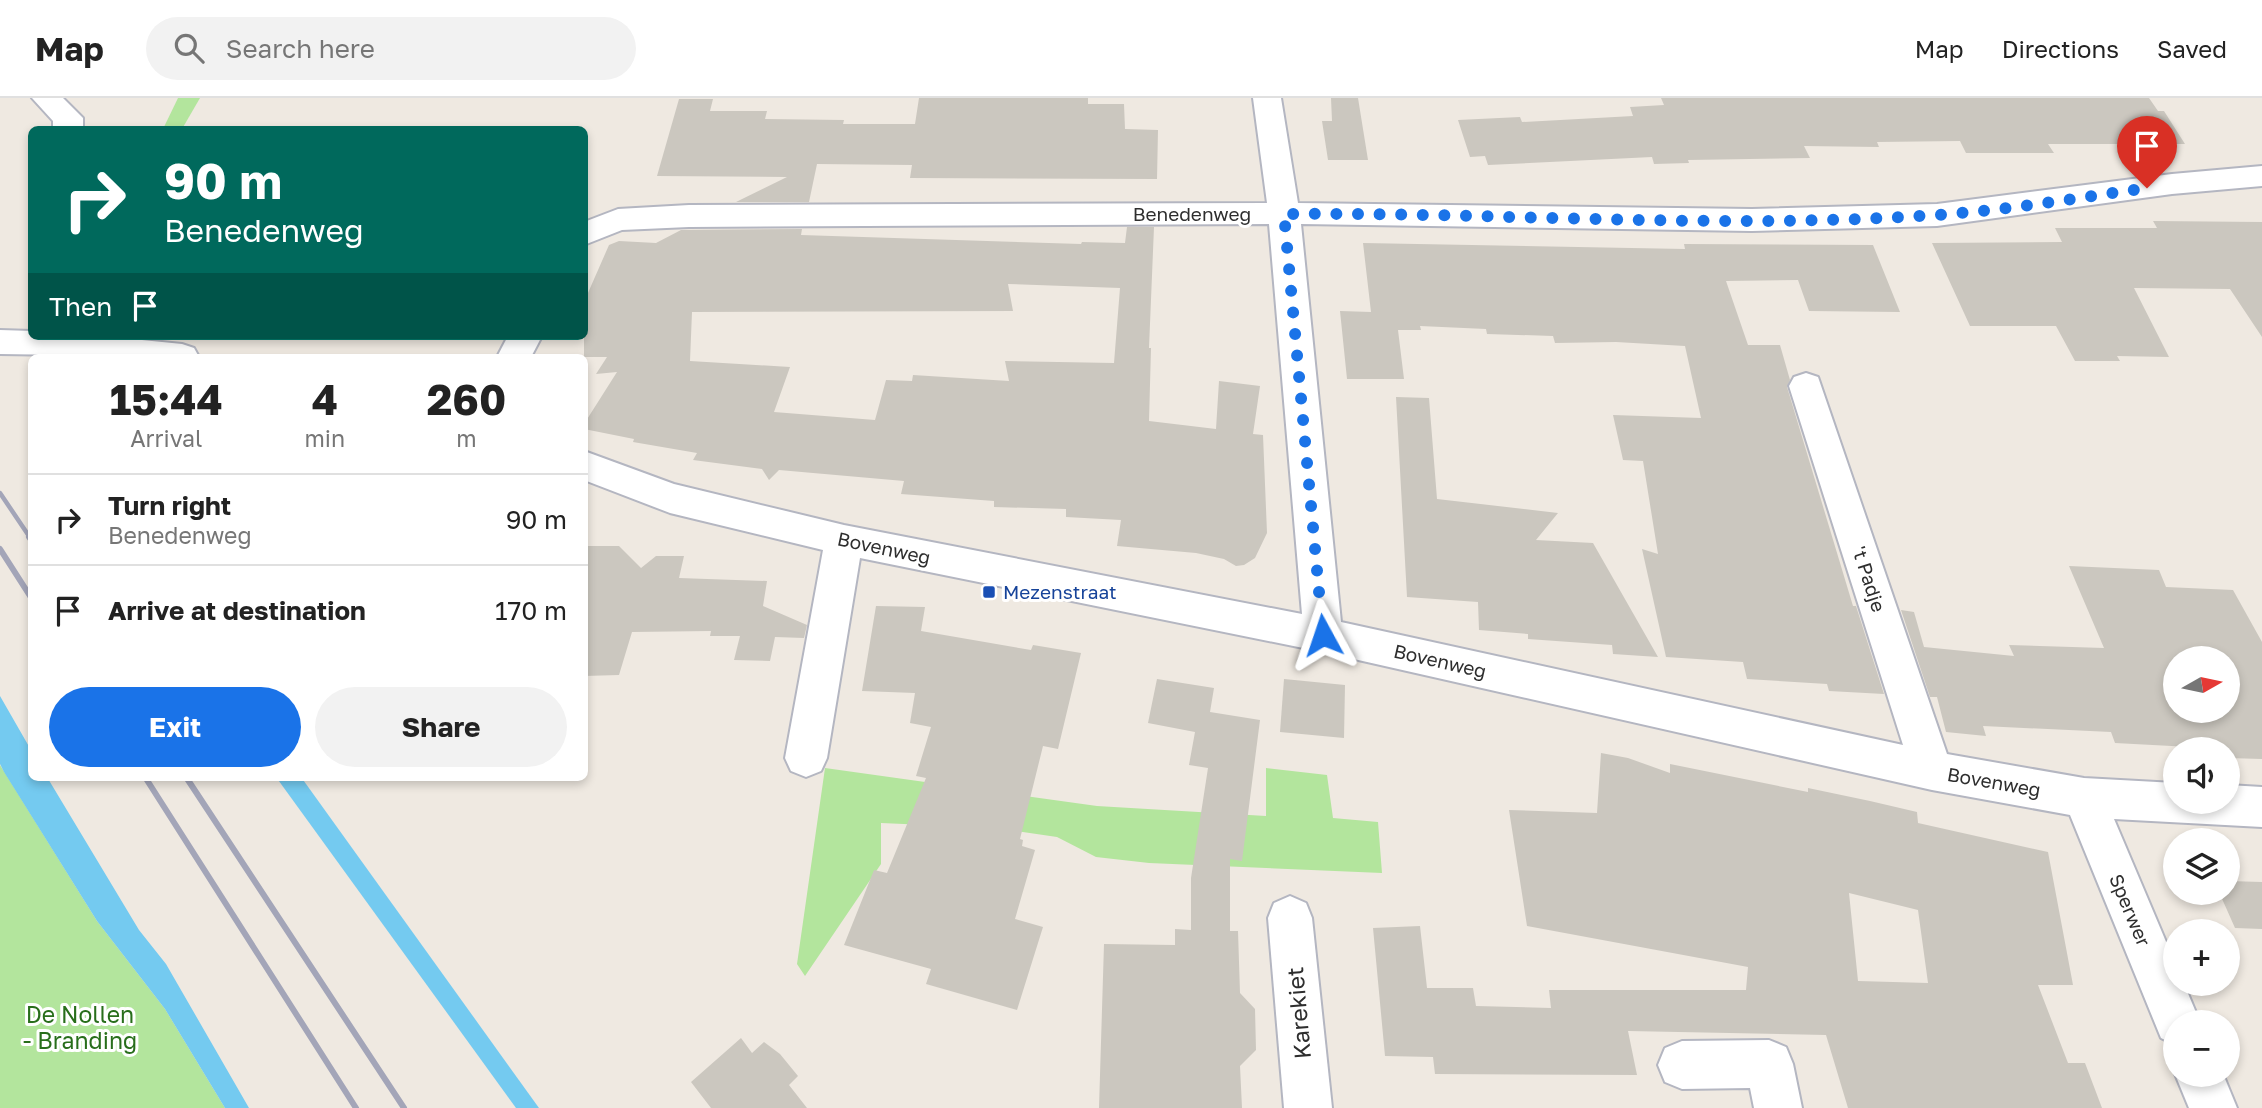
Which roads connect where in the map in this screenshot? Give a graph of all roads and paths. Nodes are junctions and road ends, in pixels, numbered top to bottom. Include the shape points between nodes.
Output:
1 (46, 98) edge
2 (1267, 98) edge
3 (68, 126) edge
4 (2262, 176) edge
5 (1284, 214) junction
6 (588, 232) edge
7 (43, 340) edge
8 (158, 354) edge
9 (1806, 386) dead end
10 (588, 467) edge
11 (844, 540) junction
12 (1323, 635) junction
13 (806, 758) dead end
14 (1932, 771) junction
15 (2084, 798) junction
16 (2262, 807) edge
17 (1290, 918) dead end
18 (2172, 1010) edge
19 (1682, 1065) dead end
20 (2204, 1087) edge
21 (1308, 1108) edge
22 (1778, 1108) edge
23 (2213, 1108) edge

1 - 3 street via 68,118
2 - 5 street
4 - 5 street, Benedenweg via 1924,216 1752,220
5 - 6 street, Benedenweg via 635,218
5 - 12 street
7 - 8 street
9 - 14 street, 't Padje
10 - 11 street, Bovenweg via 670,498
11 - 12 street, Bovenweg
11 - 13 street
12 - 14 street, Bovenweg
14 - 15 street, Bovenweg
15 - 16 street, Bovenweg
15 - 18 street, Sperwer
17 - 21 street, Karekiet
19 - 22 street via 1769,1065
20 - 23 street

